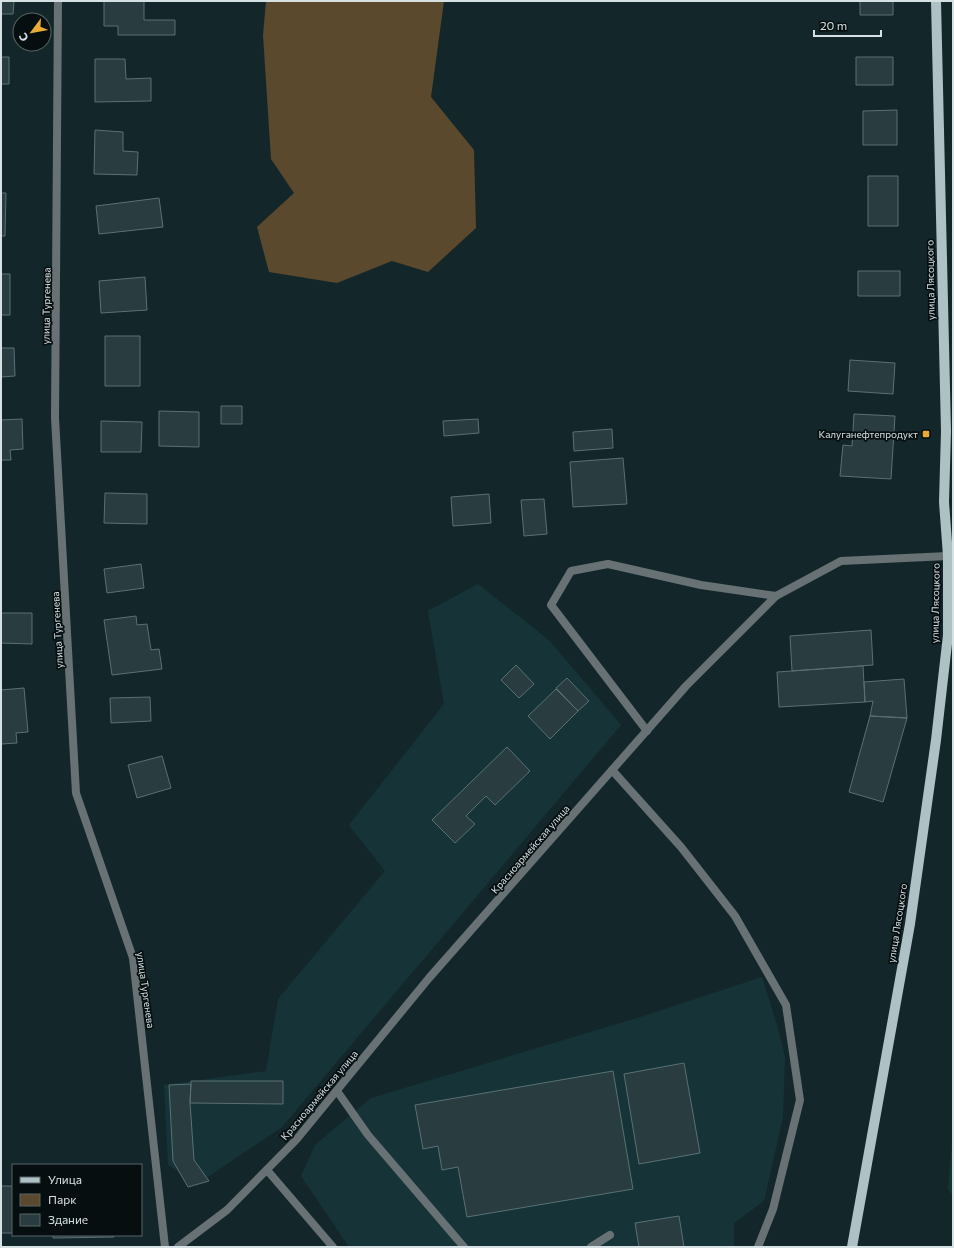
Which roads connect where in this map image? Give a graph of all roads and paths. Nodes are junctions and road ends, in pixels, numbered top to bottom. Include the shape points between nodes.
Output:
1 (58, 1) edge
2 (936, 1) edge
3 (948, 556) junction
4 (776, 596) junction
5 (951, 635) edge
6 (647, 731) junction
7 (612, 770) junction
8 (337, 1091) junction
9 (267, 1170) junction
10 (610, 1235) dead end
11 (165, 1247) edge
12 (178, 1247) edge
13 (333, 1247) edge
14 (464, 1247) edge
15 (592, 1247) edge
16 (758, 1247) edge
17 (852, 1247) edge

1 - 11 street, улица Тургенева via 54,418 76,793 133,958
2 - 3 main road, улица Лясоцкого via 946,431 944,502
3 - 4 street, Красноармейская улица via 841,562
3 - 5 main road, улица Лясоцкого
4 - 6 street, Красноармейская улица via 686,686
4 - 6 street via 701,584 608,564 572,571 551,605
5 - 17 main road, улица Лясоцкого via 910,924
6 - 7 street, Красноармейская улица
7 - 8 street, Красноармейская улица via 429,978
7 - 16 street via 681,847 735,916 786,1005 800,1100 773,1208
8 - 9 street, Красноармейская улица
8 - 14 street via 368,1135
9 - 12 street, Красноармейская улица via 227,1210
9 - 13 street
10 - 15 street

